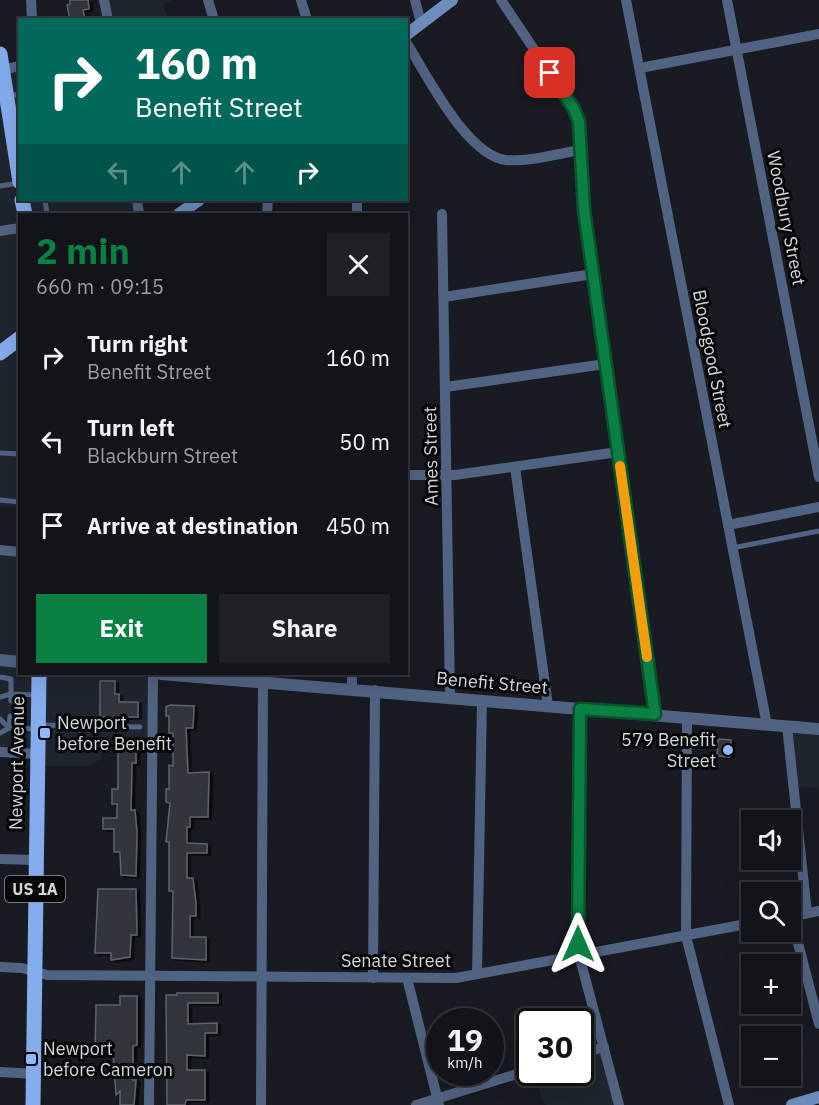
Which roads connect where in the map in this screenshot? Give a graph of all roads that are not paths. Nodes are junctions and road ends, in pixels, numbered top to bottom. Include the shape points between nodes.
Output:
1 (31, 0) edge
2 (105, 0) edge
3 (208, 0) edge
4 (301, 0) edge
5 (415, 0) edge
6 (452, 0) edge
7 (501, 0) edge
8 (626, 0) edge
9 (727, 0) edge
10 (32, 18) edge
11 (108, 18) edge
12 (213, 18) edge
13 (306, 18) edge
14 (422, 23) junction
15 (408, 34) edge
16 (819, 34) edge
17 (408, 45) edge
18 (738, 50) junction
19 (1, 64) edge
20 (18, 66) edge
21 (640, 68) junction
22 (13, 95) edge
23 (6, 133) edge
24 (580, 150) junction
25 (18, 175) edge
26 (18, 178) edge
27 (0, 186) edge
28 (198, 201) edge
29 (180, 213) edge
30 (442, 214) dead end
31 (18, 228) edge
32 (0, 231) edge
33 (593, 274) junction
34 (444, 297) junction
35 (18, 339) edge
36 (0, 352) edge
37 (605, 364) junction
38 (447, 387) junction
39 (618, 452) junction
40 (0, 453) edge
41 (18, 454) edge
42 (515, 467) junction
43 (408, 475) edge
44 (446, 475) junction
45 (819, 477) edge
46 (0, 500) edge
47 (18, 502) edge
48 (819, 507) edge
49 (728, 525) junction
50 (819, 531) edge
51 (732, 548) junction
52 (0, 550) edge
53 (18, 552) edge
54 (0, 660) edge
55 (16, 661) edge
56 (39, 675) edge
57 (153, 675) edge
58 (186, 675) edge
59 (352, 675) edge
60 (0, 677) edge
61 (263, 678) edge
62 (11, 679) junction
63 (352, 688) junction
64 (375, 690) junction
65 (11, 694) junction
66 (38, 696) junction
67 (0, 697) edge
68 (450, 697) junction
69 (482, 700) junction
70 (11, 701) dead end
71 (548, 706) junction
72 (580, 709) junction
73 (655, 714) junction
74 (10, 716) dead end
75 (20, 716) dead end
76 (687, 717) junction
77 (0, 719) edge
78 (767, 725) junction
79 (787, 726) junction
80 (38, 727) junction
81 (140, 727) dead end
82 (9, 728) junction
83 (819, 729) edge
84 (0, 733) edge
85 (0, 752) edge
86 (37, 754) junction
87 (0, 859) edge
88 (35, 860) junction
89 (819, 910) edge
90 (807, 913) junction
91 (801, 914) edge
92 (741, 925) edge
93 (686, 936) junction
94 (798, 942) edge
95 (579, 955) junction
96 (0, 966) edge
97 (35, 972) junction
98 (477, 974) junction
99 (152, 975) junction
100 (262, 978) junction
101 (372, 978) junction
102 (408, 978) junction
103 (819, 1024) edge
104 (604, 1047) junction
105 (594, 1050) edge
106 (0, 1072) edge
107 (34, 1074) junction
108 (516, 1075) edge
109 (819, 1097) edge
110 (438, 1102) edge
111 (33, 1105) edge
112 (150, 1105) edge
113 (261, 1105) edge
114 (416, 1105) edge
115 (619, 1105) edge
116 (729, 1105) edge
117 (792, 1105) edge

1 - 10 street
2 - 11 street
3 - 12 street
4 - 13 street
5 - 14 street
6 - 14 main road
7 - 24 street via 574,109
8 - 21 street, Bloodgood Street
9 - 18 street, Woodbury Street
14 - 15 main road
16 - 18 street
17 - 24 street via 469,139 486,153 505,160
18 - 21 street
18 - 45 street, Woodbury Street
19 - 20 street
19 - 22 main road
21 - 49 street, Bloodgood Street
22 - 23 main road
23 - 25 main road
24 - 33 street
26 - 27 lane
28 - 29 main road
30 - 34 street, Ames Street
31 - 32 street
33 - 34 street
33 - 37 street
34 - 38 street, Ames Street
35 - 36 main road
37 - 38 street
37 - 39 street
38 - 44 street, Ames Street
39 - 42 street
39 - 73 street
40 - 41 lane
42 - 44 street
42 - 71 street
43 - 44 street
44 - 68 street, Ames Street
46 - 47 lane
48 - 49 street
49 - 51 street, Bloodgood Street
50 - 51 lane
51 - 78 street, Bloodgood Street
52 - 53 street
54 - 55 street
55 - 62 lane
56 - 66 main road, Newport Avenue / US 1A
57 - 99 street
58 - 61 street, Benefit Street
59 - 63 street
60 - 62 lane
61 - 63 street, Benefit Street
61 - 100 street
62 - 65 lane
63 - 64 street, Benefit Street
64 - 68 street, Benefit Street
64 - 101 street
65 - 66 lane via 20,698
65 - 67 lane
65 - 70 lane
66 - 80 main road, Newport Avenue / US 1A
68 - 69 street, Benefit Street
69 - 71 street, Benefit Street
69 - 98 street
71 - 72 street, Benefit Street
72 - 73 street, Benefit Street
72 - 95 street
73 - 76 street, Benefit Street
74 - 82 lane
75 - 82 lane
76 - 78 street, Benefit Street
76 - 93 street
77 - 82 lane
78 - 79 street, Benefit Street
79 - 83 street, Benefit Street
79 - 90 street
80 - 81 lane
80 - 82 lane
80 - 86 main road, Newport Avenue / US 1A
82 - 84 lane
85 - 86 street
86 - 88 main road, Newport Avenue / US 1A
87 - 88 street
88 - 97 main road, Newport Avenue / US 1A
89 - 90 street
90 - 91 street
92 - 93 street, Senate Street
93 - 95 street, Senate Street
93 - 116 street
94 - 103 street
95 - 98 street, Senate Street
95 - 104 street
96 - 97 street, Senate Street
97 - 99 street, Senate Street
97 - 107 main road, Newport Avenue / US 1A
98 - 102 street, Senate Street
99 - 100 street, Senate Street
99 - 112 street
100 - 101 street, Senate Street
100 - 113 street
101 - 102 street, Senate Street
102 - 110 street
104 - 105 street
104 - 115 street
106 - 107 street
107 - 111 main road, Newport Avenue / US 1A
108 - 110 street
109 - 117 main road
110 - 114 street

